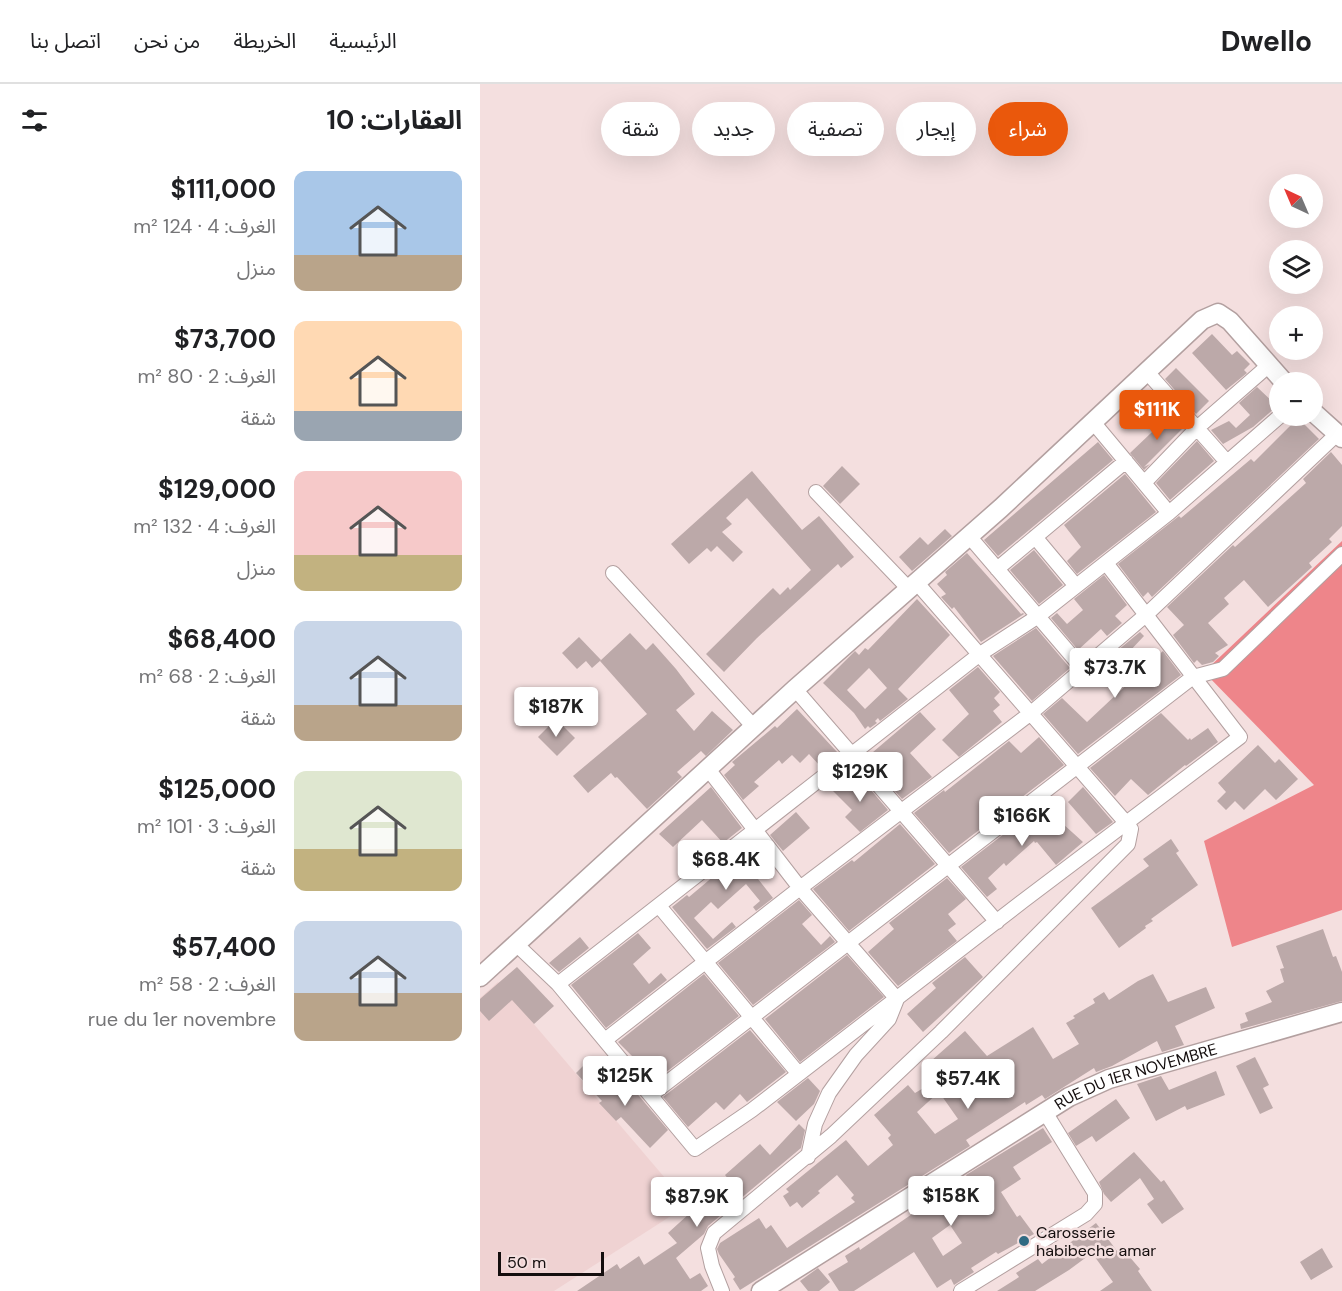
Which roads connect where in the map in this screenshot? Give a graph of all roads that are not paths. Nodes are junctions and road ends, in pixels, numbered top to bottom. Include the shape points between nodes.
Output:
1 (1268, 366) junction
2 (1147, 372) junction
3 (1274, 372) edge
4 (1323, 421) edge
5 (1093, 422) junction
6 (1269, 426) edge
7 (1197, 428) junction
8 (1339, 436) edge
9 (1126, 461) junction
10 (1227, 462) junction
11 (1144, 483) junction
12 (816, 492) dead end
13 (1169, 513) junction
14 (969, 536) junction
15 (1035, 537) junction
16 (1342, 554) edge
17 (1106, 563) junction
18 (997, 569) junction
19 (613, 573) dead end
20 (913, 586) junction
21 (1076, 586) junction
22 (1147, 614) junction
23 (1037, 617) junction
24 (980, 654) junction
25 (1083, 669) junction
26 (1193, 677) junction
27 (795, 689) junction
28 (1031, 713) junction
29 (754, 727) junction
30 (852, 754) junction
31 (1078, 767) junction
32 (708, 769) junction
33 (902, 812) junction
34 (1126, 823) junction
35 (755, 829) junction
36 (949, 867) junction
37 (800, 888) junction
38 (659, 906) junction
39 (997, 922) junction
40 (848, 944) junction
41 (517, 945) junction
42 (705, 961) junction
43 (480, 977) edge
44 (558, 984) junction
45 (897, 999) junction
46 (1340, 1014) edge
47 (752, 1018) junction
48 (606, 1040) junction
49 (798, 1073) junction
50 (651, 1095) junction
51 (1045, 1112) junction
52 (808, 1156) junction
53 (722, 1291) edge
54 (760, 1291) edge
55 (961, 1291) edge

1 - 2 street via 1230,321 1218,313 1202,320
1 - 3 street
1 - 7 street
2 - 5 street
2 - 7 street
4 - 8 street
5 - 9 street
5 - 14 street
6 - 10 street
7 - 10 street
7 - 11 street
8 - 22 street
9 - 11 street
9 - 15 street
10 - 13 street
11 - 13 street
12 - 20 street
13 - 17 street
14 - 18 street
14 - 20 street
15 - 18 street
15 - 21 street
16 - 26 street via 1223,669
17 - 21 street
17 - 22 street
18 - 23 street
19 - 29 street
20 - 24 street
20 - 27 street
21 - 23 street
22 - 25 street
22 - 26 street
23 - 24 street
23 - 25 street
24 - 28 street
24 - 30 street
25 - 28 street
26 - 31 street
26 - 34 street via 1240,737
27 - 29 street
27 - 30 street
28 - 31 street
28 - 33 street
29 - 32 street
30 - 33 street
30 - 35 street
31 - 34 street
31 - 36 street
32 - 35 street
32 - 41 street
33 - 36 street
33 - 37 street
34 - 39 street
34 - 52 street via 1131,829 1128,844 941,1032
35 - 37 street
35 - 38 street
36 - 39 street
36 - 40 street
37 - 40 street
37 - 42 street
38 - 42 street
38 - 44 street
39 - 45 street
40 - 45 street
40 - 47 street
41 - 43 street
41 - 44 street
42 - 47 street
42 - 48 street
44 - 48 street
45 - 49 street
45 - 52 street via 889,1019 829,1093 815,1124
46 - 51 street, RUE DU 1ER NOVEMBRE via 1108,1078
47 - 49 street
47 - 50 street
48 - 50 street
49 - 50 street via 695,1149
51 - 54 street, RUE DU 1ER NOVEMBRE
51 - 55 street via 1095,1193 1095,1204 1086,1214
52 - 53 street via 714,1233 708,1248

